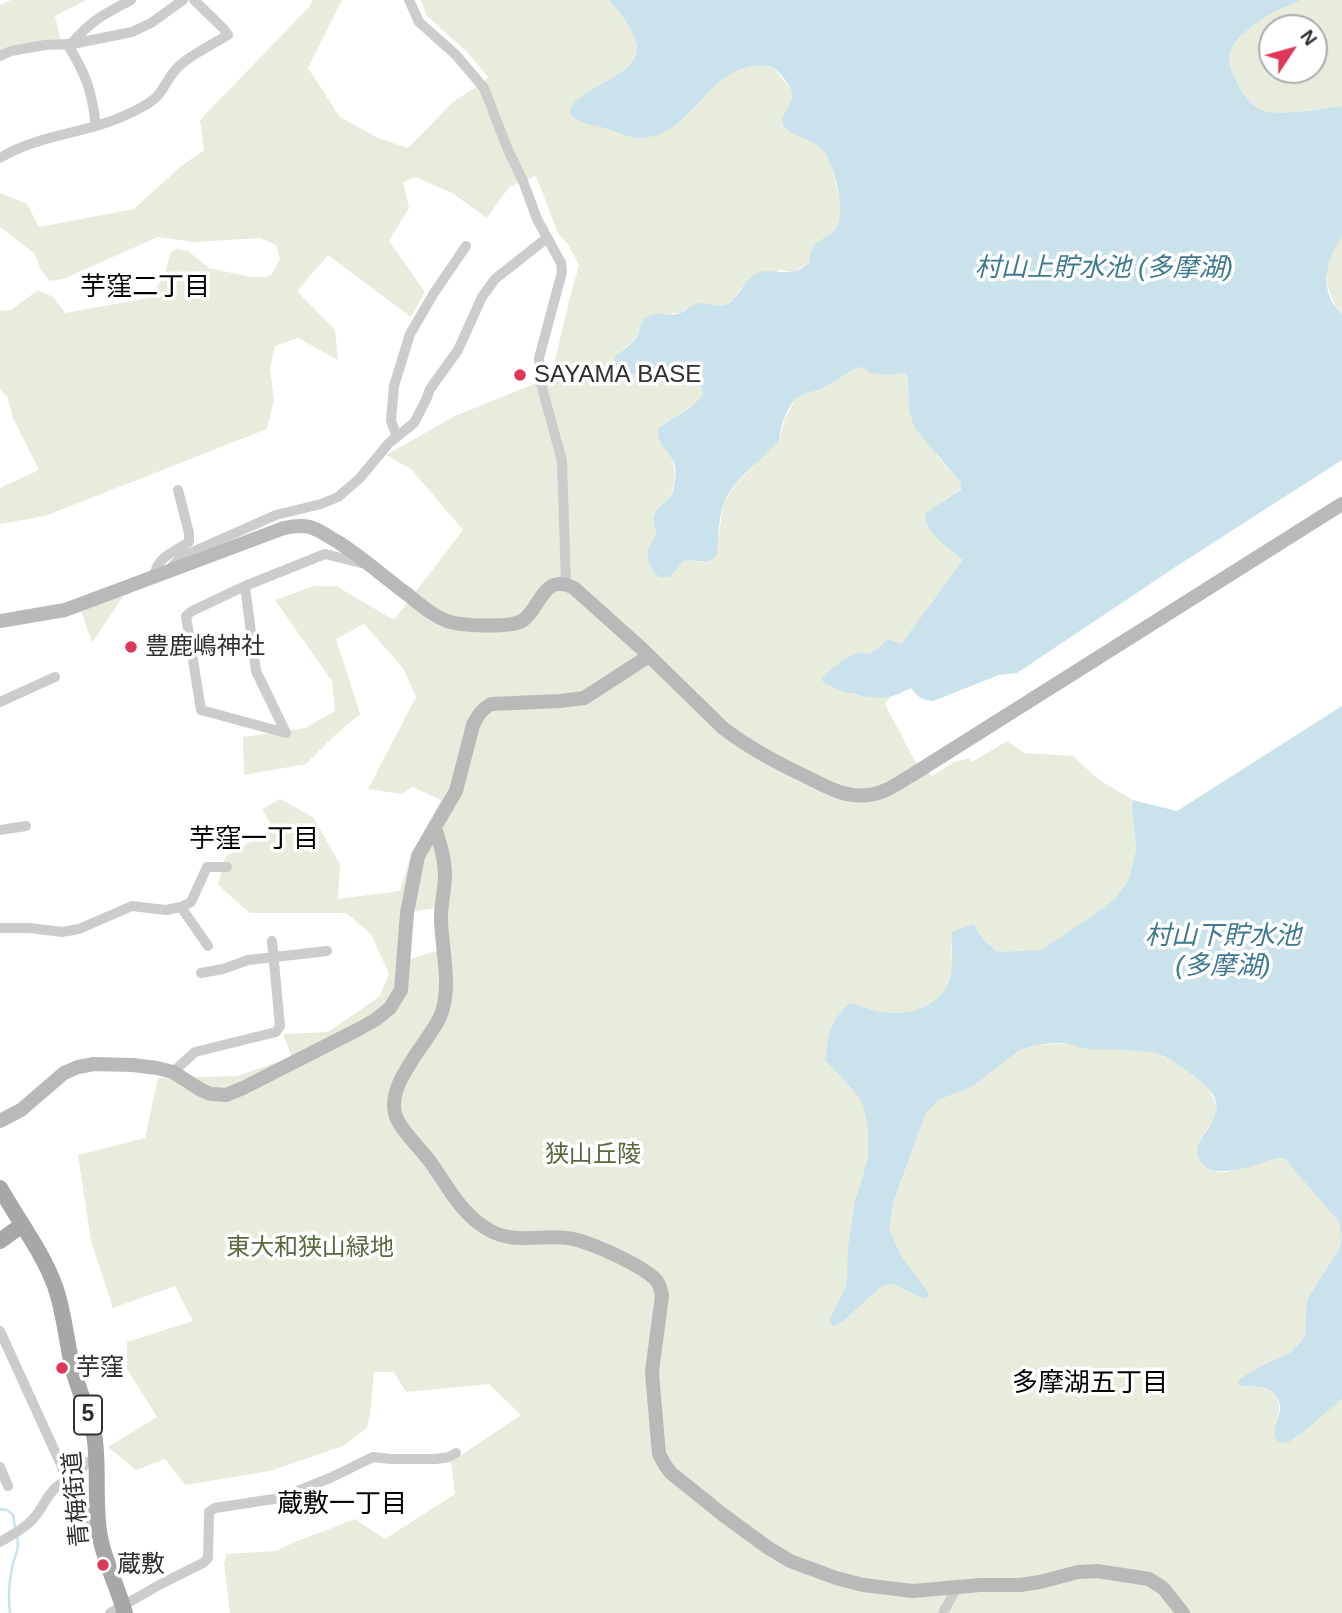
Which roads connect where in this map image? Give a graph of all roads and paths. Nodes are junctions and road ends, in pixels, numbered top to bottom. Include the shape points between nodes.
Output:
1 (131, 0) edge
2 (183, 0) edge
3 (194, 0) edge
4 (409, 0) edge
5 (70, 44) junction
6 (0, 56) edge
7 (96, 126) junction
8 (0, 158) edge
9 (547, 238) junction
10 (466, 246) dead end
11 (397, 437) junction
12 (178, 490) dead end
13 (1342, 504) edge
14 (369, 565) junction
15 (160, 575) junction
16 (566, 584) junction
17 (245, 586) junction
18 (0, 621) edge
19 (649, 656) junction
20 (55, 677) dead end
21 (0, 702) edge
22 (26, 825) dead end
23 (435, 828) junction
24 (0, 830) edge
25 (227, 867) dead end
26 (181, 906) junction
27 (0, 928) edge
28 (272, 942) dead end
29 (208, 946) dead end
30 (327, 951) dead end
31 (273, 957) junction
32 (201, 973) dead end
33 (173, 1072) junction
34 (0, 1121) edge
35 (0, 1188) edge
36 (22, 1225) junction
37 (0, 1241) edge
38 (0, 1331) edge
39 (456, 1453) dead end
40 (96, 1458) junction
41 (0, 1467) edge
42 (71, 1479) junction
43 (8, 1486) dead end
44 (98, 1528) junction
45 (0, 1542) edge
46 (957, 1587) junction
47 (120, 1610) edge
48 (943, 1613) edge
49 (1183, 1613) edge

1 - 5 street via 89,24
2 - 5 street via 132,32
3 - 7 street via 228,35 180,65 146,105
4 - 9 street via 419,22 484,88
5 - 6 street
5 - 7 street via 86,79
7 - 8 street via 39,141
9 - 11 street via 503,272 482,297 458,350 430,389 414,423
9 - 16 street via 562,272 539,366 562,460
10 - 11 street via 410,334 394,386 391,421
11 - 15 street via 338,498 276,515 225,537 180,557
12 - 15 street via 188,542 160,561 155,568
13 - 19 street via 878,793 839,793 766,757 723,728
14 - 15 street via 320,531 294,526
14 - 16 street via 436,616 466,625 520,621 547,589
14 - 17 street via 325,554
15 - 18 street via 65,610
16 - 19 street
17 - 17 street via 186,616 201,710 286,733 256,671
19 - 23 street via 584,698 484,708 473,725 456,792
20 - 21 street
22 - 24 street
23 - 33 street via 418,856 407,913 401,990 390,1008 357,1030 226,1095 201,1090
23 - 46 street via 445,875 441,917 444,1002 398,1088 394,1099 397,1120 457,1203 491,1231 516,1239 580,1240 643,1270 660,1285 652,1371 657,1437 659,1454 678,1480 767,1547 812,1570 897,1590
25 - 26 street via 207,867 191,902
26 - 27 street via 166,910 132,906 62,932
26 - 29 street
28 - 31 street
30 - 31 street
31 - 32 street
31 - 33 street via 276,1032 195,1052
33 - 34 street via 133,1065 82,1066 64,1073 21,1110
35 - 36 main road, 青梅街道 / 5
36 - 37 main road
36 - 40 main road, 青梅街道 / 5 via 58,1294
38 - 42 street
39 - 47 street via 436,1459 373,1457 279,1498 215,1508 209,1512 208,1558
40 - 42 street
40 - 44 main road, 青梅街道 / 5
41 - 43 street
42 - 44 street via 79,1488 88,1523
42 - 45 street via 55,1488 32,1521
44 - 47 main road, 青梅街道 / 5
46 - 48 street
46 - 49 street via 1020,1585 1097,1571 1149,1579 1163,1588

